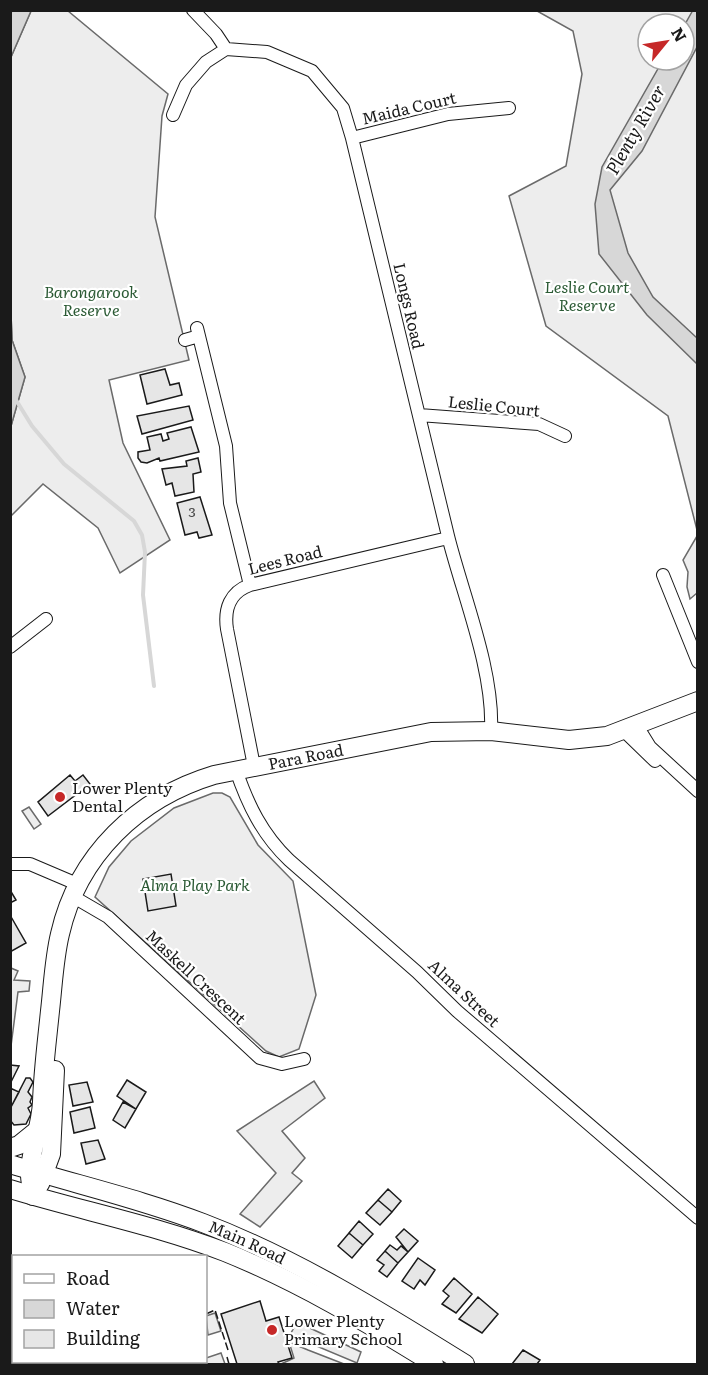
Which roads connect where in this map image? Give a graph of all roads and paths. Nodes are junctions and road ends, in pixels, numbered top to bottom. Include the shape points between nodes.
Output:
1 (194, 10) edge
2 (226, 49) junction
3 (509, 108) dead end
4 (173, 115) dead end
5 (352, 138) junction
6 (185, 340) dead end
7 (419, 415) junction
8 (565, 436) dead end
9 (448, 538) junction
10 (663, 575) dead end
11 (250, 585) junction
12 (46, 619) dead end
13 (10, 647) edge
14 (698, 662) edge
15 (698, 701) edge
16 (631, 729) junction
17 (491, 731) junction
18 (254, 766) junction
19 (236, 770) junction
20 (698, 791) edge
21 (10, 864) edge
22 (75, 890) junction
23 (50, 1009) junction
24 (304, 1059) dead end
25 (39, 1128) junction
26 (10, 1148) edge
27 (10, 1164) edge
28 (37, 1173) junction
29 (10, 1189) edge
30 (33, 1196) junction
31 (698, 1218) edge
32 (434, 1365) edge
33 (465, 1365) edge

1 - 2 street
2 - 4 street via 206,62 186,85
2 - 5 street, Longs Road via 267,52 312,71 343,108
3 - 5 street, Maida Court via 448,114
5 - 7 street, Longs Road
6 - 11 street via 198,332 226,446 230,502
7 - 8 street, Leslie Court via 539,424
7 - 9 street, Longs Road
9 - 11 street, Lees Road
9 - 17 street, Longs Road via 489,689
10 - 14 street
11 - 18 street, Lees Road via 233,596 225,619
12 - 13 street
15 - 16 main road, Para Road
16 - 17 main road, Para Road via 569,740
16 - 20 street
17 - 18 main road, Para Road via 413,734
18 - 19 main road, Para Road
19 - 22 main road, Para Road via 185,785 145,807 107,842
19 - 31 street, Alma Street via 260,825 289,860
21 - 22 street, Maskell Crescent via 30,864
22 - 23 main road, Para Road via 60,934
22 - 24 street, Maskell Crescent via 260,1059 282,1064
23 - 25 main road, Para Road
23 - 28 main road, Para Road via 55,1120 51,1154
25 - 26 main road
25 - 28 main road, Para Road
27 - 28 main road, Main Road
28 - 30 main road, Para Road
28 - 33 main road, Main Road via 202,1223 255,1245
29 - 30 main road, Main Road
30 - 32 main road, Main Road via 225,1252 312,1295

